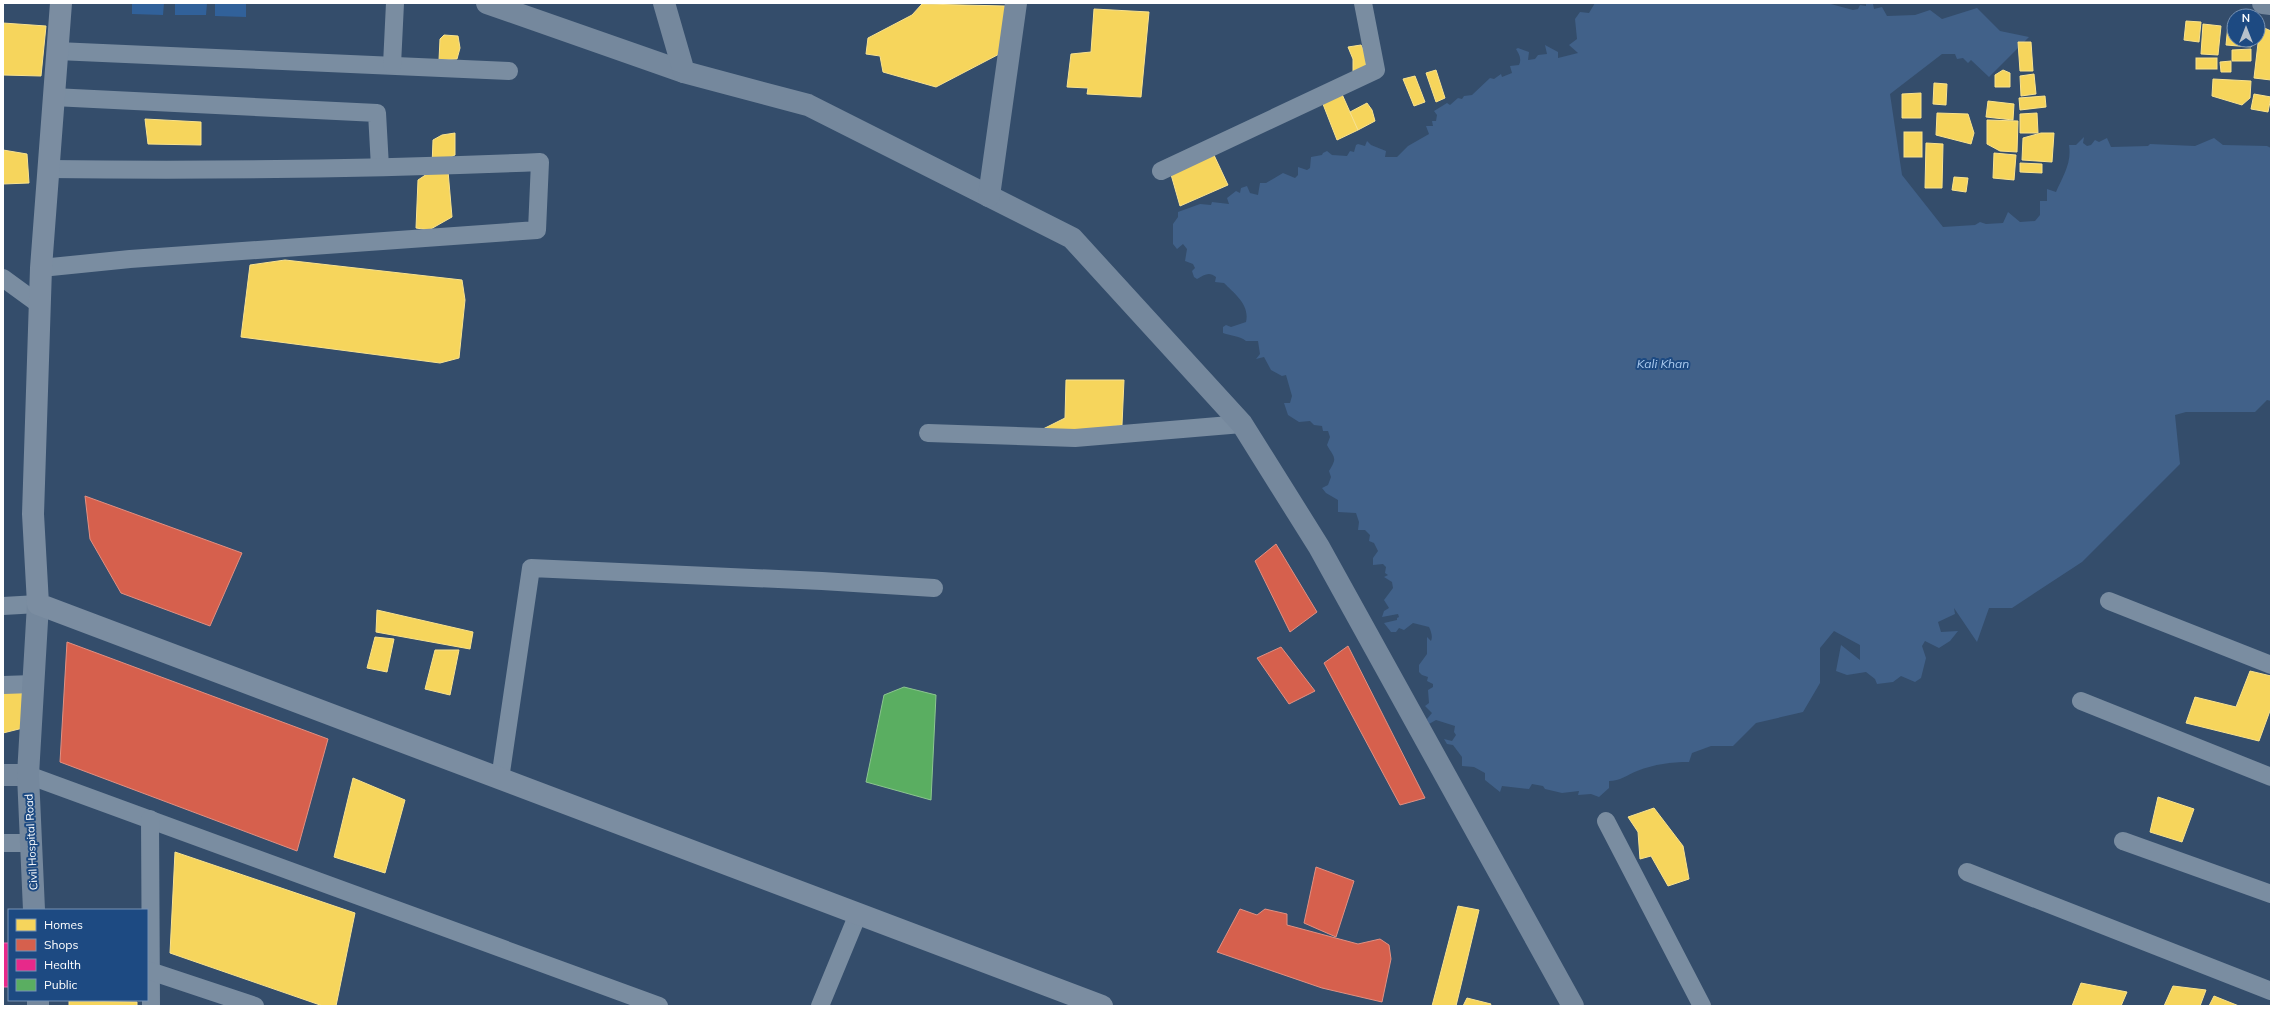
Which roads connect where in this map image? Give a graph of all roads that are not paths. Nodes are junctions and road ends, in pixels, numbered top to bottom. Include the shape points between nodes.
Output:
1 (61, 3) edge
2 (395, 3) edge
3 (487, 3) edge
4 (664, 3) edge
5 (1016, 3) edge
6 (1363, 3) edge
7 (2263, 3) edge
8 (2271, 4) edge
9 (57, 51) junction
10 (392, 65) junction
11 (510, 71) dead end
12 (684, 72) junction
13 (53, 98) junction
14 (380, 167) junction
15 (47, 169) junction
16 (1161, 171) dead end
17 (989, 196) junction
18 (42, 268) junction
19 (3, 278) edge
20 (40, 305) junction
21 (1242, 424) junction
22 (928, 433) dead end
23 (934, 588) dead end
24 (2109, 602) dead end
25 (38, 604) junction
26 (3, 606) edge
27 (2271, 664) edge
28 (33, 684) junction
29 (3, 685) edge
30 (2081, 701) dead end
31 (28, 774) junction
32 (3, 775) edge
33 (2271, 777) edge
34 (500, 779) junction
35 (150, 820) junction
36 (1606, 821) dead end
37 (2123, 841) dead end
38 (3, 843) edge
39 (31, 843) junction
40 (1967, 872) dead end
41 (2271, 894) edge
42 (34, 909) edge
43 (858, 914) junction
44 (149, 970) edge
45 (2269, 985) edge
46 (151, 1006) edge
47 (255, 1006) edge
48 (659, 1006) edge
49 (820, 1006) edge
50 (1102, 1006) edge
51 (1573, 1006) edge
52 (1702, 1006) edge

1 - 9 highway
2 - 10 street
3 - 12 main road
4 - 12 main road
5 - 17 main road
6 - 16 street via 1376,70
7 - 8 main road
9 - 10 street
9 - 13 highway
10 - 11 street
12 - 17 main road via 808,105
13 - 14 street via 377,113
13 - 15 highway
14 - 15 street
14 - 18 street via 540,162 537,230 130,259
15 - 18 highway
17 - 21 main road via 1072,238
18 - 20 highway
19 - 20 street
20 - 25 highway via 33,514
21 - 22 street via 1075,438
21 - 51 main road via 1319,547
23 - 34 street via 815,580 531,568
24 - 27 street
25 - 26 street
25 - 28 main road, Civil Hospital Road
25 - 34 highway
28 - 29 street
28 - 31 main road, Civil Hospital Road
30 - 33 street
31 - 32 main road
31 - 35 street
31 - 39 main road, Civil Hospital Road
34 - 43 highway
35 - 44 street
35 - 48 street
36 - 52 street
37 - 41 street
38 - 39 street
39 - 42 main road, Civil Hospital Road
40 - 45 street
43 - 49 street
43 - 50 highway
44 - 46 street
44 - 47 street

